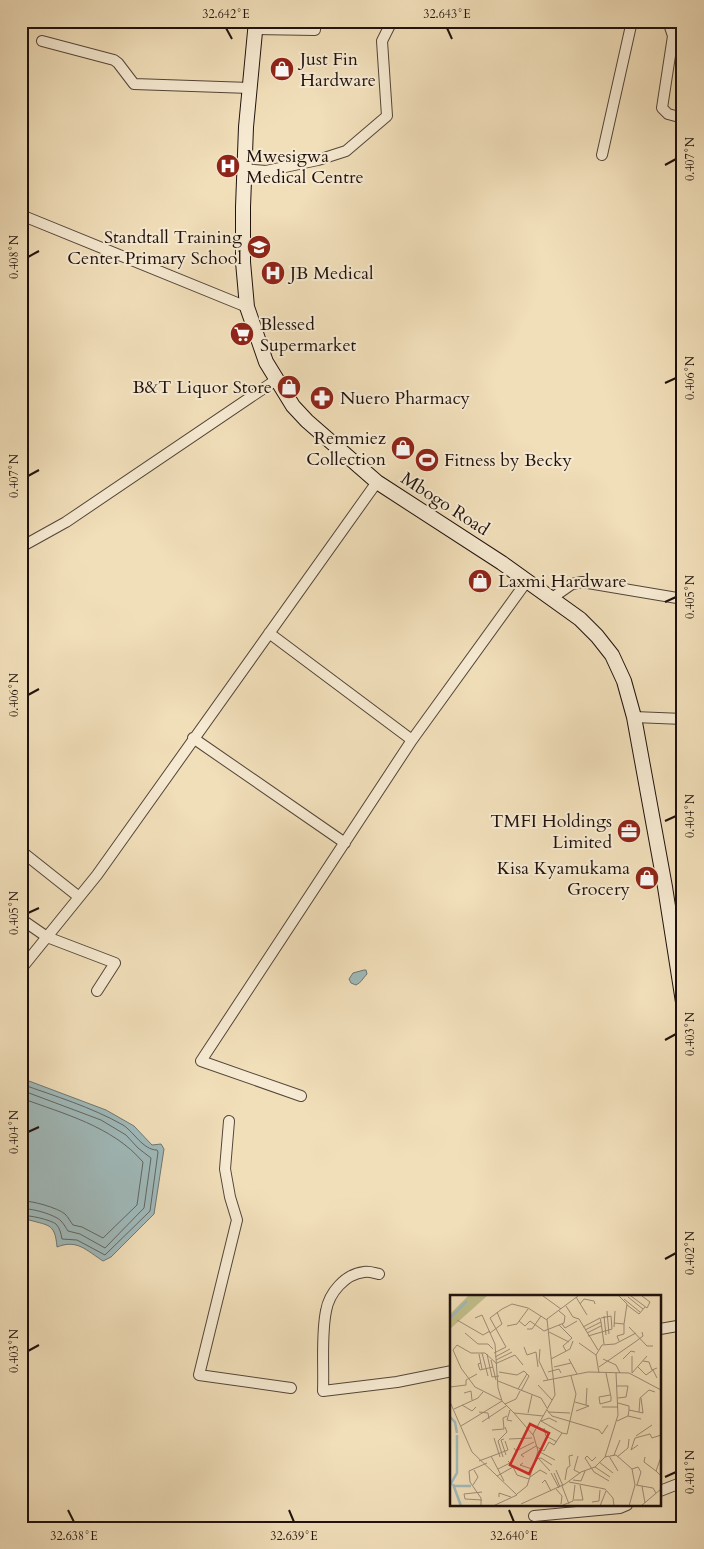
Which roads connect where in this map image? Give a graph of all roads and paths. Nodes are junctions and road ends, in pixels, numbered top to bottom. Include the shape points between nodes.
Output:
1 (319, 21) edge
2 (392, 21) edge
3 (632, 21) edge
4 (668, 21) edge
5 (315, 22) edge
6 (256, 25) edge
7 (42, 41) dead end
8 (250, 88) junction
9 (683, 118) edge
10 (602, 155) dead end
11 (244, 169) junction
12 (22, 216) edge
13 (247, 307) junction
14 (276, 380) junction
15 (377, 482) junction
16 (21, 547) edge
17 (528, 581) junction
18 (552, 598) junction
19 (683, 599) edge
20 (269, 633) junction
21 (634, 717) junction
22 (683, 719) edge
23 (193, 738) junction
24 (412, 740) junction
25 (345, 843) junction
26 (21, 851) edge
27 (79, 898) junction
28 (21, 919) edge
29 (47, 937) junction
30 (21, 969) edge
31 (681, 978) edge
32 (97, 991) dead end
33 (683, 1002) edge
34 (301, 1096) dead end
35 (229, 1121) dead end
36 (379, 1274) dead end
37 (683, 1325) edge
38 (662, 1329) edge
39 (450, 1370) edge
40 (290, 1388) dead end
41 (683, 1482) edge
42 (662, 1490) edge
43 (625, 1506) edge
44 (534, 1516) dead end

1 - 5 street
2 - 11 street via 382,42 387,116 346,151 266,171
3 - 10 street
4 - 9 street via 673,36 662,105 666,113
5 - 6 street via 315,30
6 - 8 main road, Mbogo Road
7 - 8 street via 114,60 134,84
8 - 11 main road, Mbogo Road
11 - 13 main road, Mbogo Road via 243,262
12 - 13 street
13 - 14 main road, Mbogo Road via 266,362
14 - 15 main road, Mbogo Road via 307,421
14 - 16 street via 66,522
15 - 17 main road, Mbogo Road
15 - 20 street
17 - 18 main road, Mbogo Road
17 - 24 street
18 - 19 street via 572,584 582,582
18 - 21 main road, Mbogo Road via 580,619 612,655 624,680
20 - 23 street
20 - 24 street
21 - 22 street
21 - 31 main road, Mbogo Road
23 - 25 street
23 - 27 street
24 - 25 street
25 - 34 street via 201,1061
26 - 27 street
27 - 29 street
28 - 29 street
29 - 30 street
29 - 32 street via 115,963
31 - 33 main road, Mbogo Road
35 - 40 street via 225,1169 238,1220 199,1375
36 - 39 street via 365,1272 352,1276 341,1283 331,1296 326,1310 323,1391 397,1382
37 - 38 street
41 - 42 street
43 - 44 street

